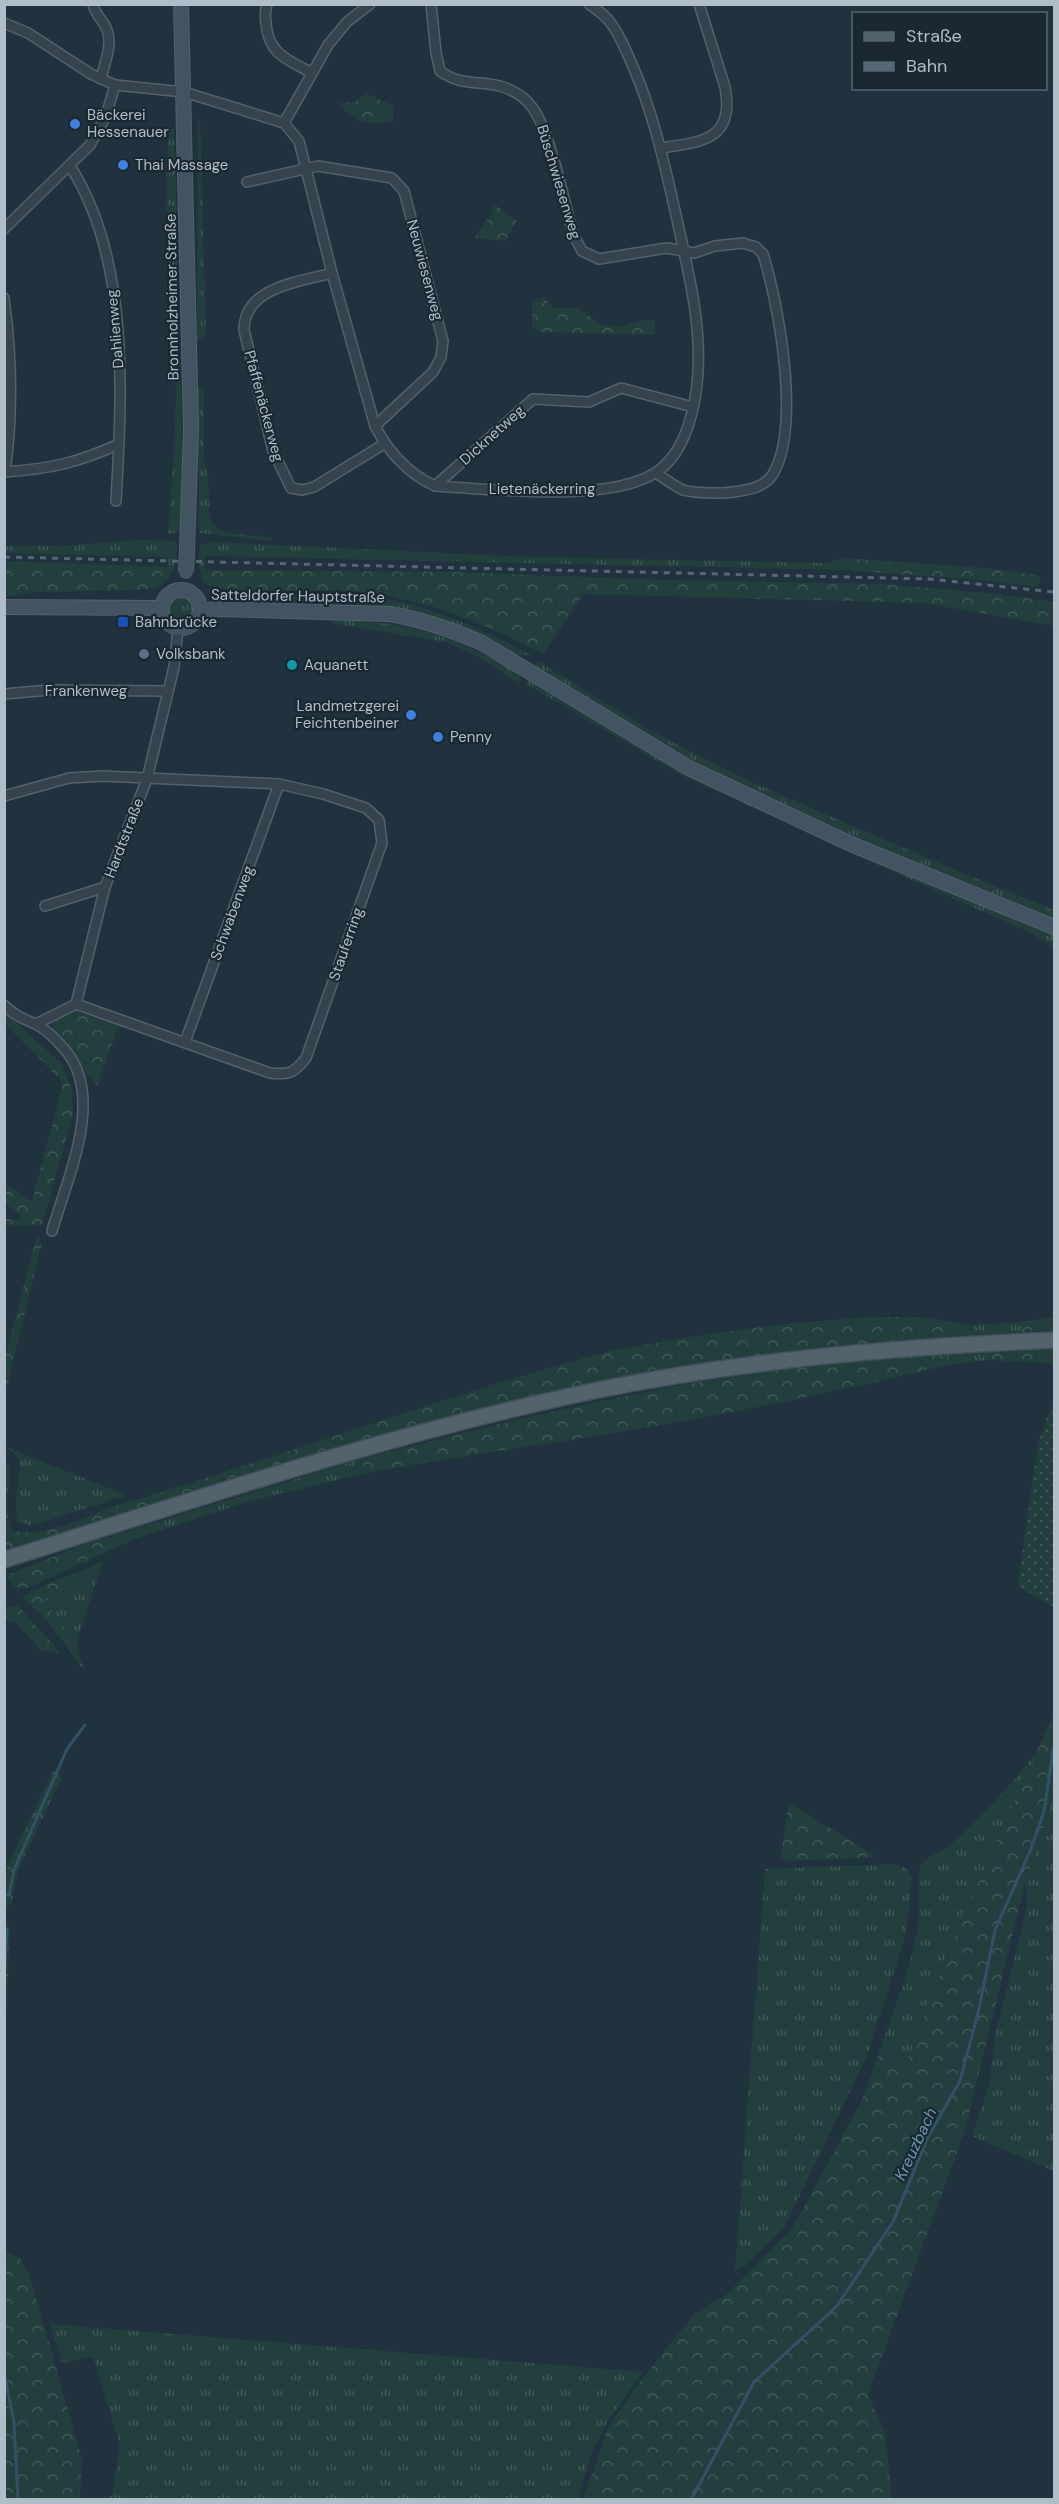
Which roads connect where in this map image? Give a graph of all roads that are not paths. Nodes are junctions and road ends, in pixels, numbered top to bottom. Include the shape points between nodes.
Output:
1 (93, 4) edge
2 (181, 4) edge
3 (267, 4) edge
4 (370, 4) edge
5 (431, 4) edge
6 (589, 4) edge
7 (699, 4) edge
8 (4, 23) edge
9 (312, 73) junction
10 (101, 79) junction
11 (114, 85) junction
12 (184, 93) junction
13 (284, 123) junction
14 (661, 148) junction
15 (70, 166) junction
16 (307, 167) junction
17 (248, 182) dead end
18 (4, 230) edge
19 (684, 252) junction
20 (332, 273) junction
21 (4, 298) edge
22 (693, 407) junction
23 (375, 426) junction
24 (119, 444) junction
25 (384, 444) junction
26 (5, 472) edge
27 (656, 473) junction
28 (435, 486) junction
29 (116, 501) dead end
30 (184, 589) junction
31 (4, 607) edge
32 (161, 608) junction
33 (200, 611) junction
34 (178, 628) junction
35 (168, 691) junction
36 (4, 694) edge
37 (147, 779) junction
38 (279, 784) junction
39 (4, 796) edge
40 (105, 886) junction
41 (45, 906) dead end
42 (1054, 927) edge
43 (76, 1004) junction
44 (4, 1005) edge
45 (36, 1024) junction
46 (185, 1042) junction
47 (52, 1231) dead end
48 (1054, 1340) edge
49 (10, 1558) edge

1 - 10 street via 108,31 109,46
2 - 12 street, Bronnholzheimer Straße
3 - 9 street via 267,36 273,48
4 - 9 street via 347,22
5 - 19 street, Büschwiesenweg via 440,71 452,80 505,88 531,104 542,121 573,234 582,251 599,259 667,248
6 - 14 street, Lietenäckerring via 610,21 625,49 646,97
7 - 14 street via 725,87 727,116 712,138
8 - 10 street via 28,33
9 - 13 street
10 - 11 street
11 - 12 street
11 - 15 street via 106,116 90,145
12 - 13 street
12 - 30 street, Bronnholzheimer Straße, bridge via 191,429
13 - 16 street, Lietenäckerring via 299,141
14 - 19 street, Lietenäckerring
15 - 18 street
15 - 24 street, Dahlienweg via 101,232 114,296
16 - 17 street
16 - 20 street, Lietenäckerring
16 - 23 street, Neuwiesenweg via 392,178 404,191 407,202 443,341 441,357 433,372
19 - 22 street, Lietenäckerring via 698,334
19 - 27 street, Büschwiesenweg via 694,254 715,246 743,243 763,254 781,332 787,396 784,429 772,475 760,486 725,493 683,490
20 - 23 street, Lietenäckerring
20 - 25 street, Pfaffenäckerweg via 259,297 244,319 273,451 291,488 302,490 314,487
21 - 26 street via 11,381
22 - 27 street, Lietenäckerring via 679,446
22 - 28 street, Dicknetweg via 621,388 589,402 533,399
23 - 25 street, Lietenäckerring
24 - 26 street via 83,460
24 - 29 street, Dahlienweg
25 - 28 street, Lietenäckerring via 403,466
27 - 28 street, Lietenäckerring via 617,487 591,491
30 - 32 street via 170,592
30 - 33 street via 198,598
31 - 32 street
32 - 34 street via 165,620
33 - 34 street via 191,625
33 - 42 street, Satteldorfer Hauptstraße via 355,611 429,623 482,643 689,768 851,844
34 - 35 street, Hardtstraße
35 - 36 street, Frankenweg via 49,690
35 - 37 street, Hardtstraße
37 - 38 street, Stauferring
37 - 39 street, Stauferring via 69,778
37 - 40 street, Hardtstraße
38 - 46 street, Schwabenweg
38 - 46 street, Stauferring via 366,808 380,820 382,843 306,1058 296,1071 284,1075
40 - 41 street
40 - 43 street, Hardtstraße
43 - 45 street
43 - 46 street, Stauferring
44 - 45 street via 19,1018
45 - 47 street via 75,1064 85,1106
48 - 49 main road via 922,1346 774,1362 604,1389 448,1424

